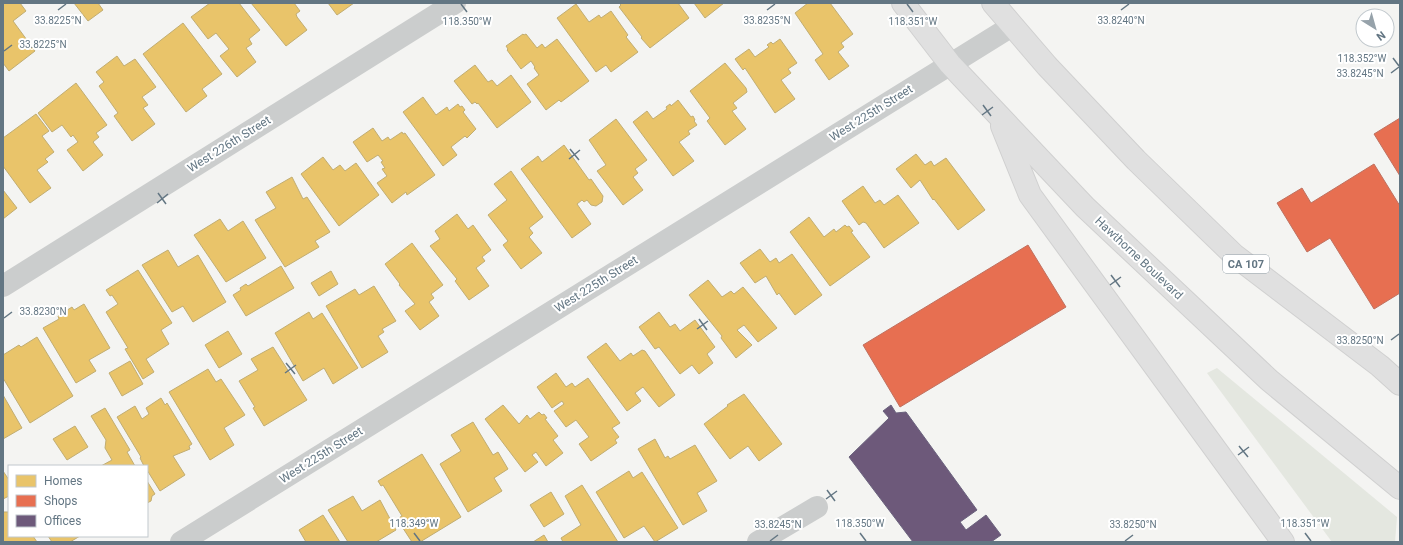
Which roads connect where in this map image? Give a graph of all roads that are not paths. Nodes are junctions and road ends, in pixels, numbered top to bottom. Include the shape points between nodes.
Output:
1 (455, 3) edge
2 (903, 3) edge
3 (993, 3) edge
4 (1012, 26) junction
5 (950, 64) junction
6 (997, 114) junction
7 (3, 286) edge
8 (1400, 384) edge
9 (1400, 488) edge
10 (817, 507) dead end
11 (181, 542) edge
12 (758, 542) edge
13 (1283, 542) edge

1 - 7 street, West 226th Street
2 - 5 main road, Hawthorne Boulevard
3 - 4 main road, CA 107
4 - 5 street, West 225th Street
4 - 8 main road, CA 107 via 1136,160 1234,255
5 - 6 main road, Hawthorne Boulevard
5 - 11 street, West 225th Street
6 - 9 main road, Hawthorne Boulevard via 1085,207 1269,380
6 - 13 main road via 1030,195
10 - 12 street

